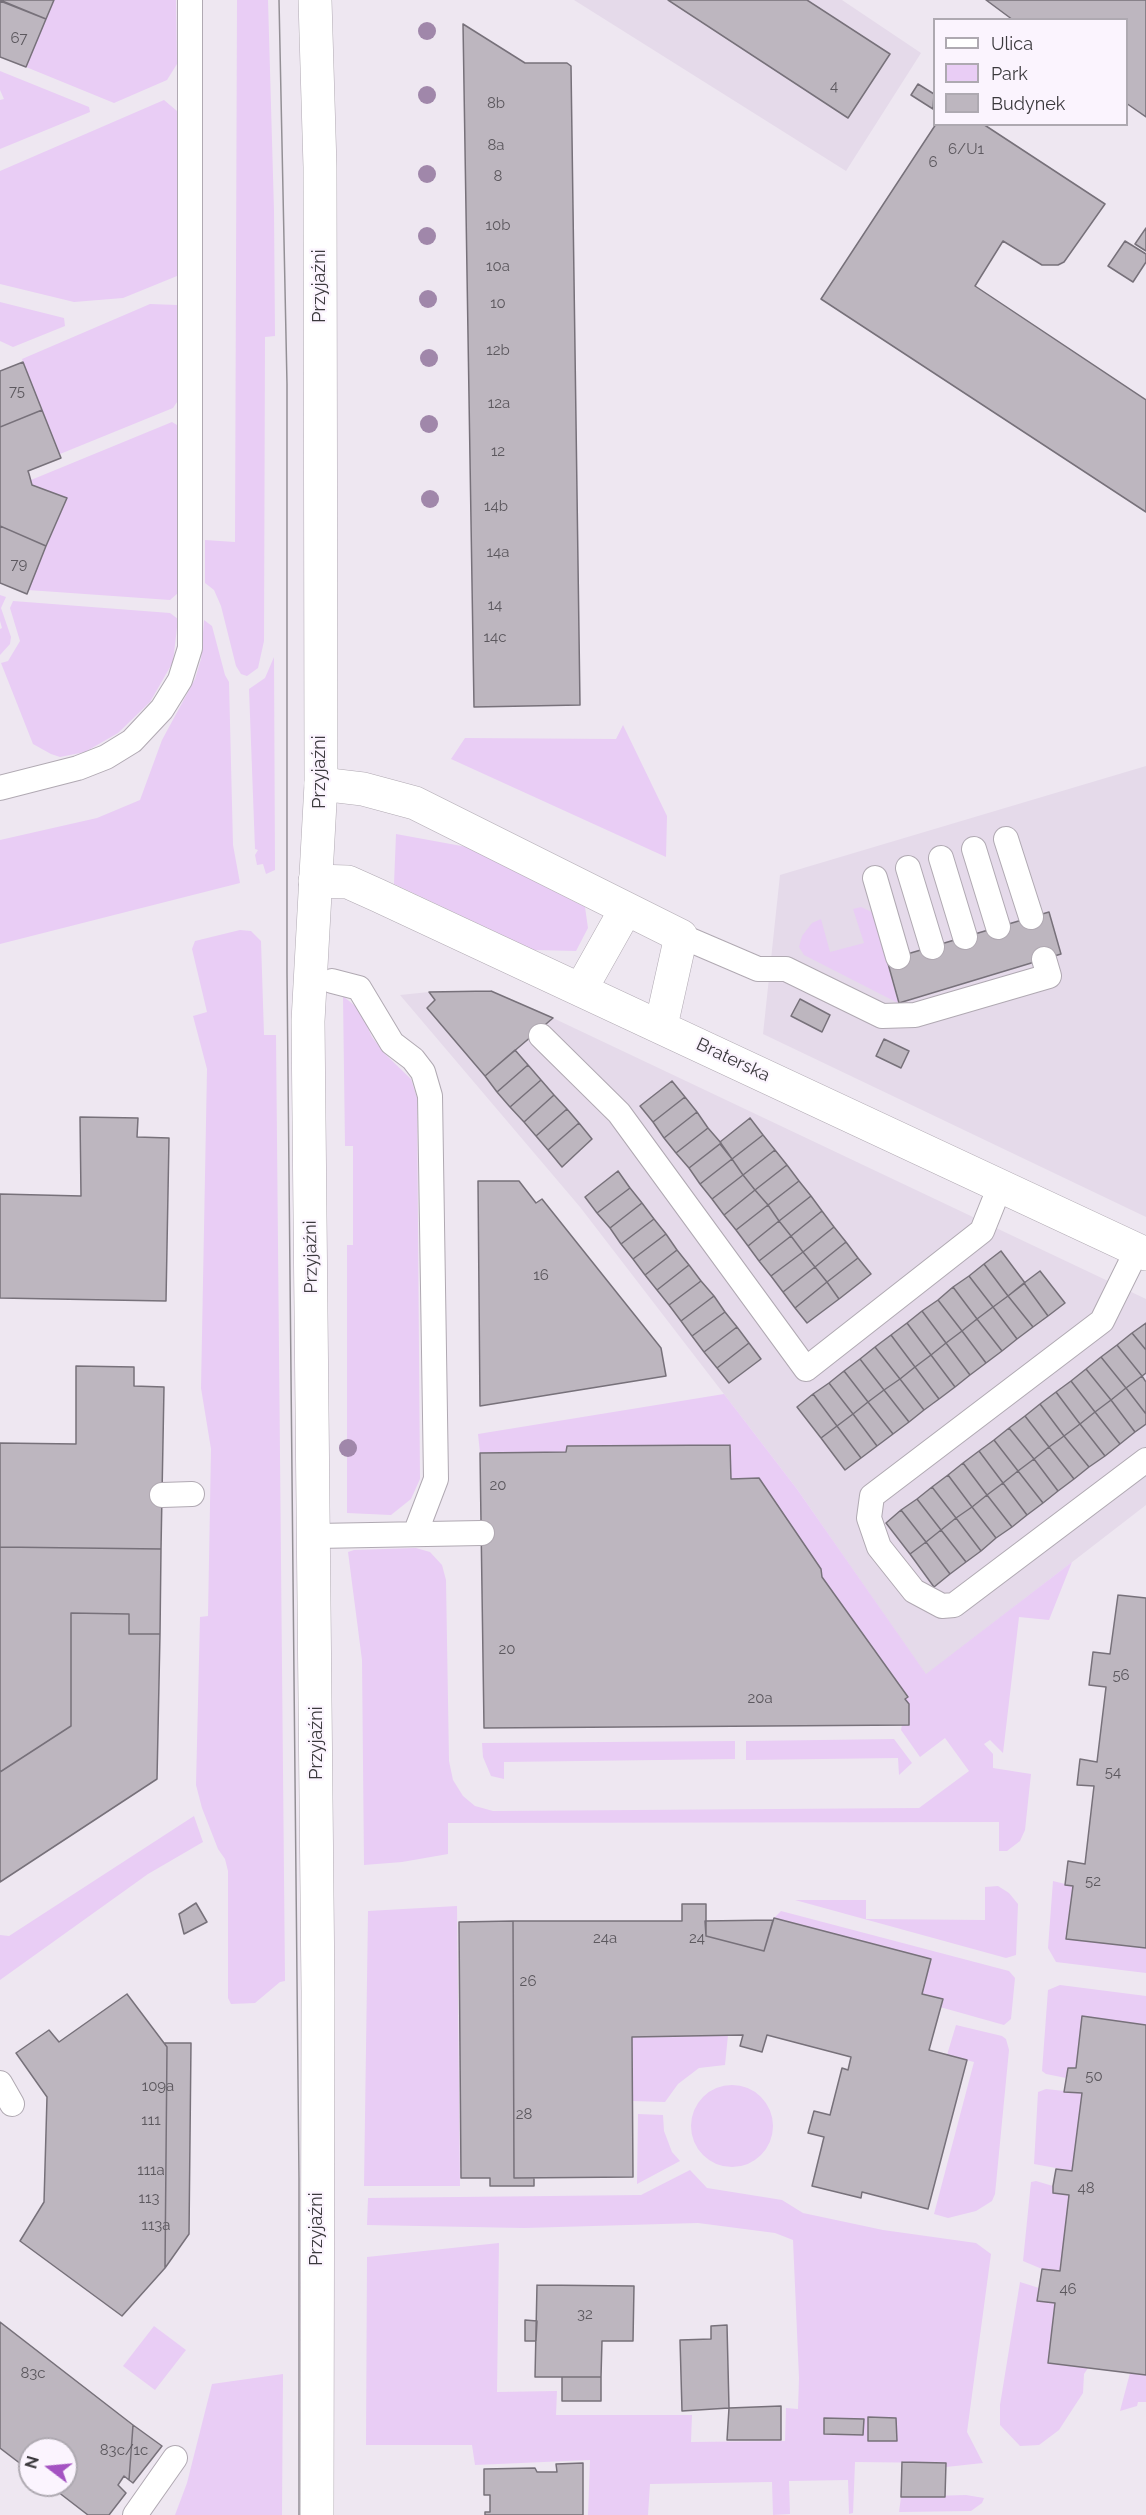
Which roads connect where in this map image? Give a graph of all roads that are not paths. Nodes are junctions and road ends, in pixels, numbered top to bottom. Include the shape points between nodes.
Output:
1 (190, 0) edge
2 (315, 0) edge
3 (321, 784) junction
4 (0, 788) edge
5 (1006, 839) dead end
6 (974, 849) dead end
7 (941, 858) dead end
8 (908, 868) dead end
9 (875, 878) dead end
10 (315, 881) junction
11 (626, 909) junction
12 (1031, 917) dead end
13 (998, 927) dead end
14 (681, 936) junction
15 (965, 937) dead end
16 (932, 947) dead end
17 (898, 957) dead end
18 (1044, 959) dead end
19 (332, 981) dead end
20 (581, 989) junction
21 (661, 1026) junction
22 (541, 1036) dead end
23 (1000, 1186) junction
24 (1142, 1252) edge
25 (1146, 1460) edge
26 (192, 1494) dead end
27 (162, 1495) dead end
28 (482, 1533) dead end
29 (415, 1534) junction
30 (316, 1536) junction
31 (0, 2083) edge
32 (12, 2104) dead end
33 (175, 2458) dead end
34 (135, 2515) edge
35 (317, 2515) edge

1 - 4 lane via 190,648 180,680 162,709 132,741 78,768
2 - 3 street, Przyjaźni via 320,167
3 - 10 street, Przyjaźni
3 - 11 street via 363,789 415,803
5 - 12 lane
6 - 13 lane
7 - 15 lane
8 - 16 lane
9 - 17 lane
10 - 20 street, Braterska via 348,882
10 - 30 street, Przyjaźni via 308,1033
11 - 14 street
11 - 20 street
14 - 18 lane via 758,969 786,969 882,1016 1013,977 1049,976
14 - 21 street
19 - 29 lane via 359,988 392,1043 423,1072 430,1096 436,1479
20 - 21 street, Braterska
21 - 23 street, Braterska
22 - 23 lane via 619,1113 806,1369 982,1231
23 - 24 street, Braterska
24 - 25 lane via 1102,1321 872,1496 869,1518 879,1547 914,1591 942,1606 954,1605
26 - 27 lane
28 - 29 lane
29 - 30 lane
30 - 35 street, Przyjaźni
31 - 32 lane
33 - 34 lane

